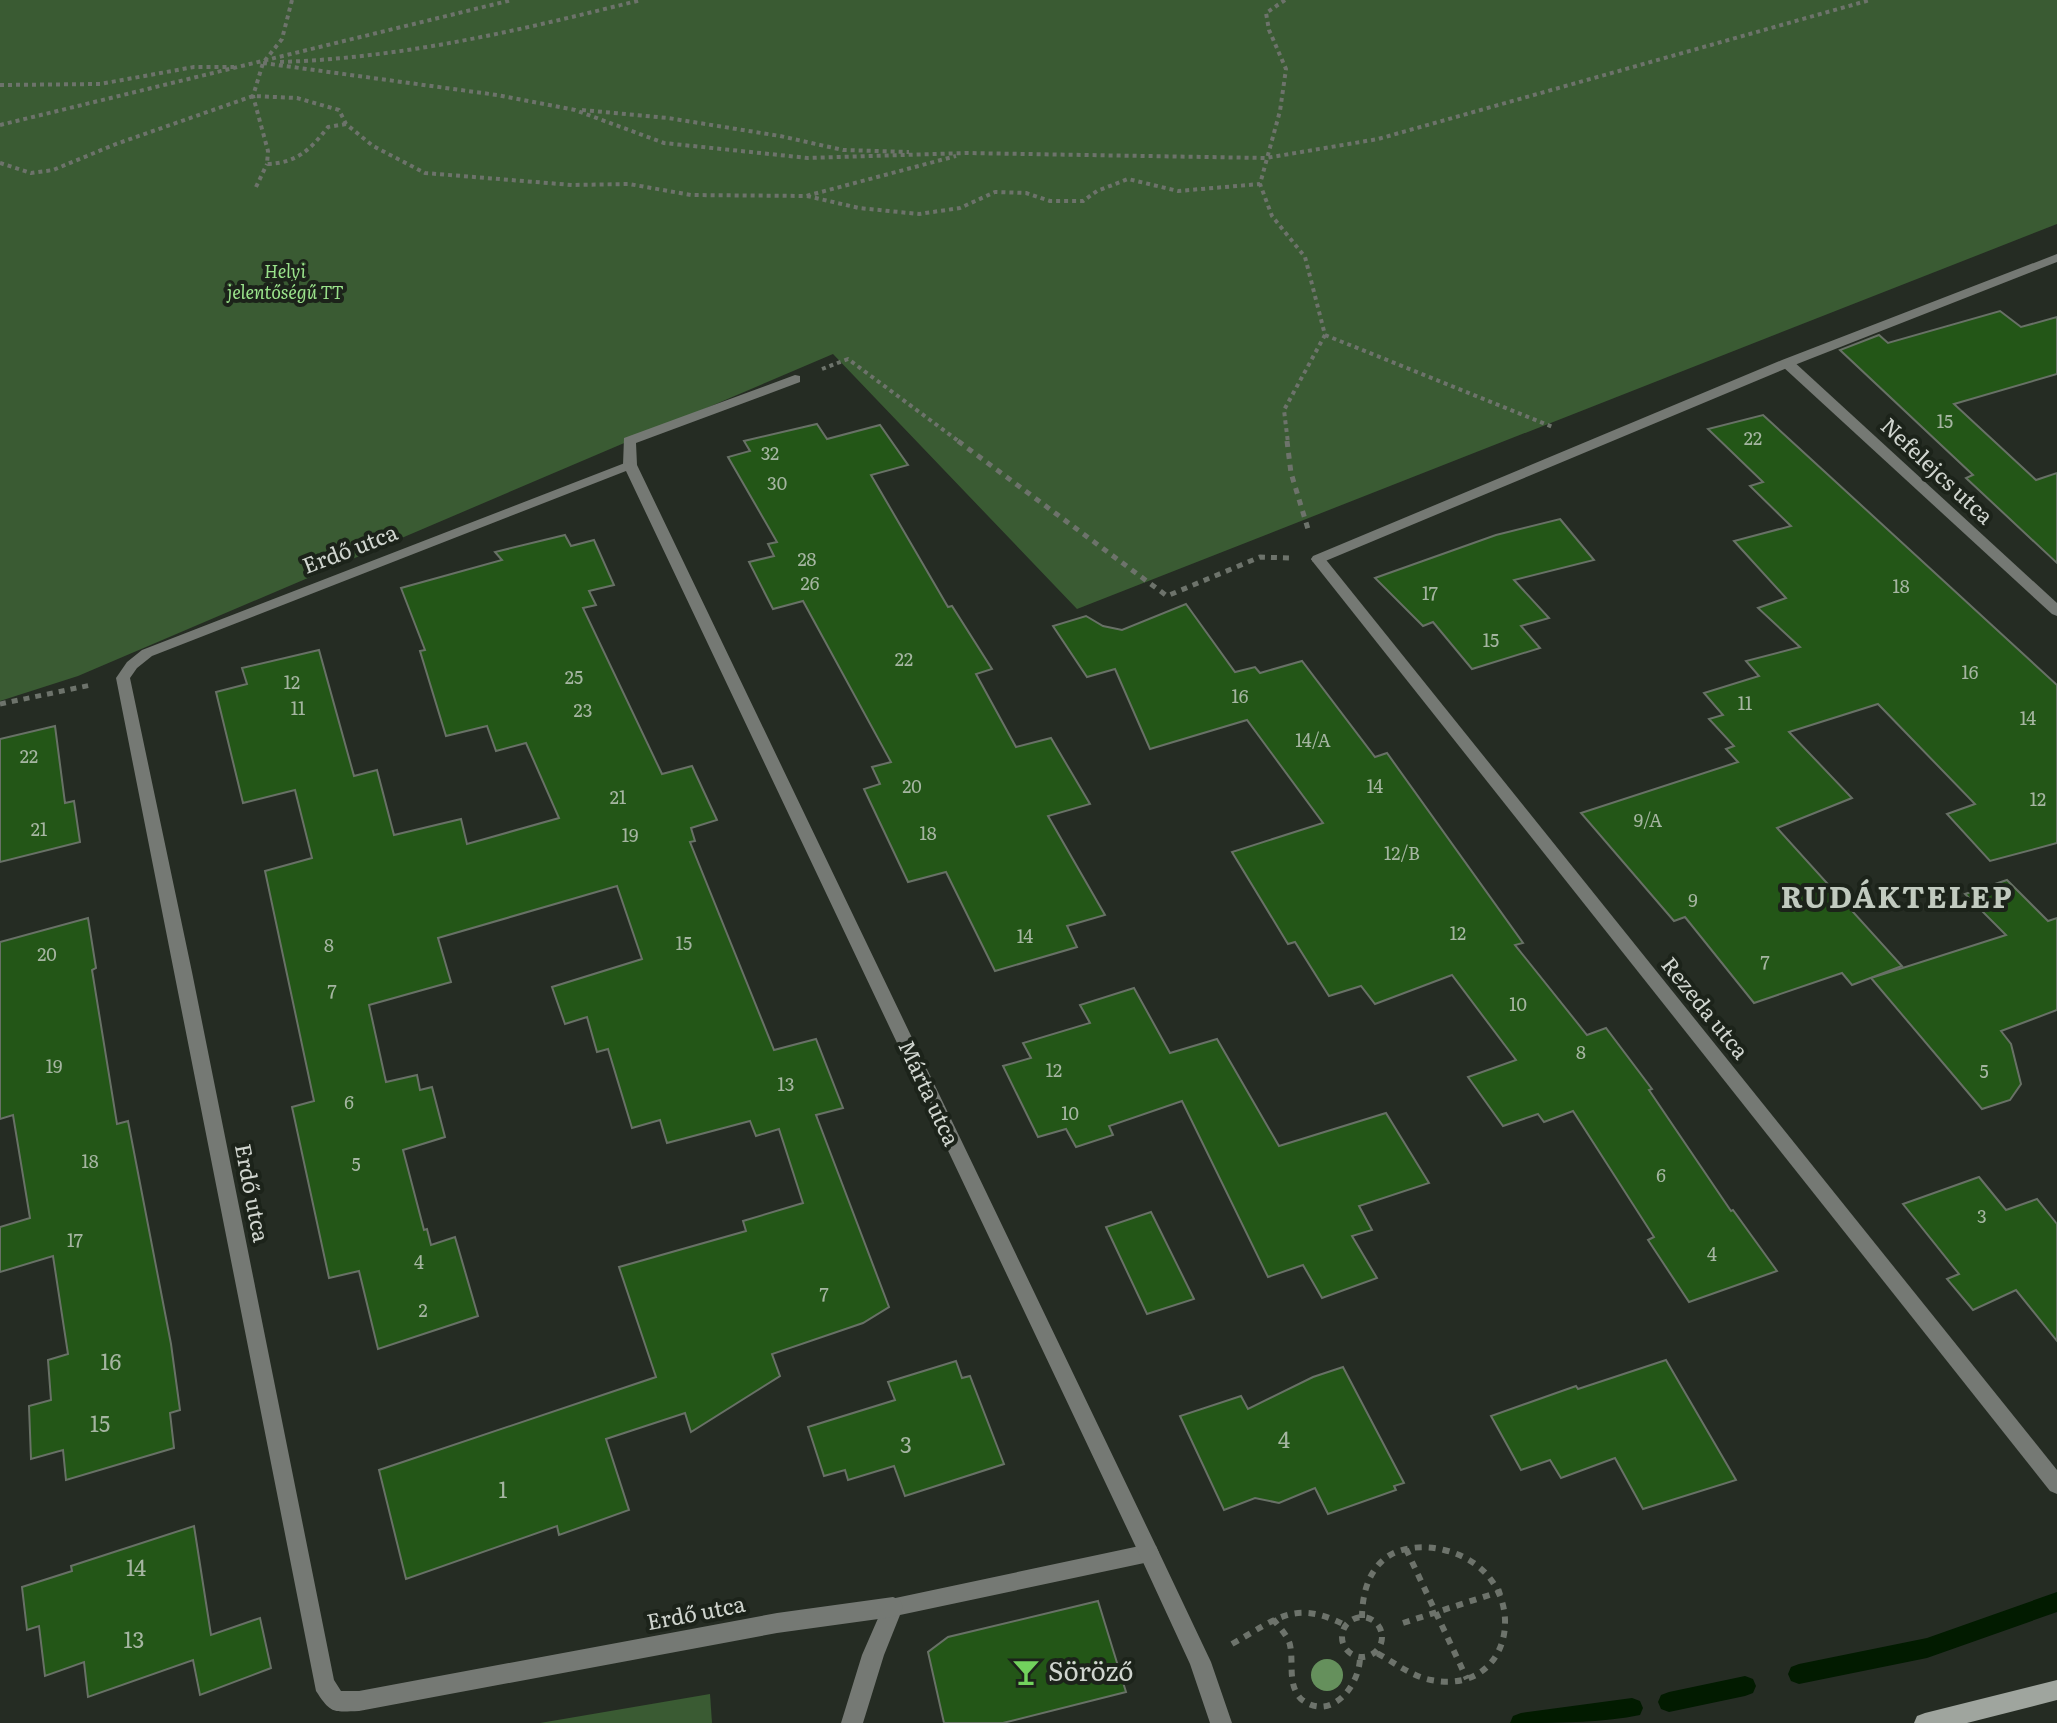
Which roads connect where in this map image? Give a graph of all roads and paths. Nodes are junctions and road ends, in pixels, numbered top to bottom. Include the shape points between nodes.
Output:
1 (292, 0) edge
2 (512, 0) edge
3 (641, 0) edge
4 (1285, 0) edge
5 (1870, 0) edge
6 (263, 63) junction
7 (247, 66) junction
8 (0, 85) edge
9 (253, 96) junction
10 (575, 110) junction
11 (346, 124) junction
12 (0, 125) edge
13 (966, 153) junction
14 (1266, 158) junction
15 (0, 163) edge
16 (267, 164) junction
17 (1260, 184) junction
18 (256, 187) dead end
19 (806, 196) junction
20 (2057, 258) edge
21 (1325, 335) junction
22 (1787, 363) junction
23 (795, 379) joint
24 (1595, 443) junction
25 (630, 465) junction
26 (1318, 559) junction
27 (2057, 611) edge
28 (123, 678) junction
29 (0, 704) edge
30 (2057, 1485) edge
31 (1406, 1549) junction
32 (1149, 1553) junction
33 (1502, 1591) junction
34 (893, 1607) junction
35 (1435, 1612) junction
36 (1362, 1618) junction
37 (1273, 1619) junction
38 (1403, 1623) dead end
39 (1345, 1625) junction
40 (1256, 1632) dead end
41 (1377, 1653) junction
42 (1360, 1657) junction
43 (1467, 1679) junction
44 (2055, 1694) edge
45 (852, 1723) edge
46 (1221, 1723) edge
47 (1925, 1723) edge

1 - 6 path via 282,39
2 - 6 path
3 - 6 path via 483,39 346,60
4 - 14 path via 1266,13 1286,69
5 - 14 path via 1378,139
6 - 7 path
6 - 9 path
6 - 10 path
7 - 8 path via 194,67 100,84
7 - 12 path
9 - 11 path via 297,98 339,110
9 - 15 path via 53,170 31,173
9 - 16 path
10 - 13 path via 668,118 843,150
10 - 13 path via 664,143 808,158
11 - 16 path via 328,127 303,159
11 - 19 path via 373,146 425,173 572,185 629,184 691,195
13 - 14 path
13 - 19 path
14 - 17 path
16 - 18 path
17 - 19 path via 1188,194 1153,190 1128,179 1083,201 995,192 960,208 919,214
17 - 21 path via 1272,216 1305,257
20 - 22 street
21 - 24 path
21 - 26 path via 1284,410 1291,473
22 - 24 street
22 - 27 street, Nefelejcs utca
23 - 25 street via 629,441
23 - 26 path via 848,359 1167,596 1260,557
24 - 26 street
25 - 28 street, Erdő utca via 147,653
25 - 32 street, Márta utca
26 - 30 street, Rezeda utca
28 - 29 path
28 - 34 street, Erdő utca via 324,1684 336,1702
31 - 33 path via 1453,1548 1476,1561
31 - 35 path
31 - 36 path via 1386,1558 1370,1577
32 - 34 street
32 - 46 street, Márta utca via 1200,1662
33 - 35 path
33 - 43 path via 1508,1629 1504,1644 1492,1662
34 - 45 street
35 - 38 path
35 - 43 path
36 - 39 path
36 - 41 path via 1380,1629 1383,1642
37 - 39 path via 1309,1608
37 - 40 path
37 - 42 path via 1290,1642 1292,1680 1301,1699 1320,1708 1349,1697
39 - 42 path via 1343,1643
41 - 42 path
41 - 43 path via 1409,1673 1436,1681
44 - 47 street

